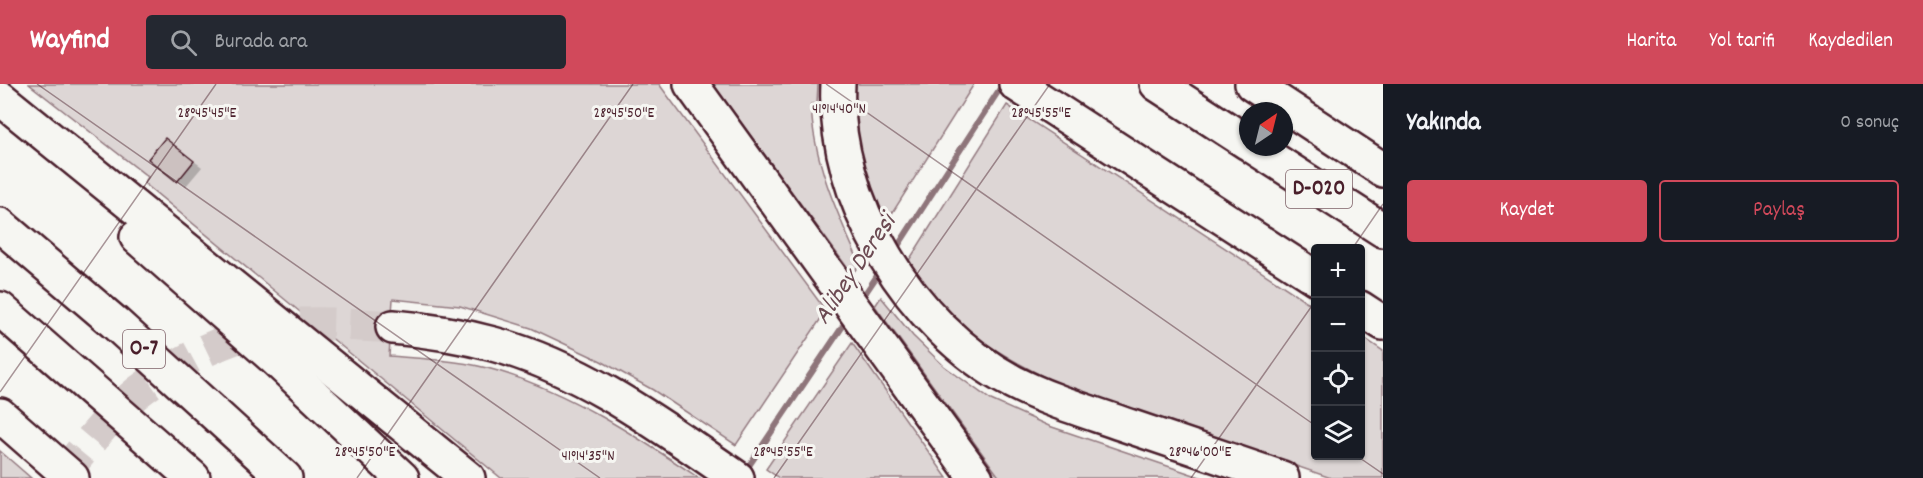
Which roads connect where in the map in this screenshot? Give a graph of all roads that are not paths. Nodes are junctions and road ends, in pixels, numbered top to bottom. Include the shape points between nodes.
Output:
1 (691, 84) edge
2 (838, 84) edge
3 (1016, 84) edge
4 (1157, 84) edge
5 (1252, 84) edge
6 (0, 98) edge
7 (0, 117) edge
8 (1239, 137) edge
9 (1268, 156) edge
10 (1383, 170) edge
11 (0, 225) edge
12 (1383, 230) edge
13 (1311, 275) edge
14 (0, 309) edge
15 (1365, 311) edge
16 (1383, 323) edge
17 (393, 327) tunnel mouth
18 (0, 416) edge
19 (72, 478) edge
20 (193, 478) edge
21 (285, 478) edge
22 (402, 478) edge
23 (468, 478) edge
24 (737, 478) edge
25 (976, 478) edge
26 (1282, 478) edge

1 - 25 highway
2 - 26 highway via 839,121 863,215 881,251 915,301 964,348 1012,381 1054,400
3 - 13 highway
4 - 8 highway
5 - 10 highway, D-020
6 - 23 highway
7 - 22 highway via 272,356
9 - 12 highway, D-020
11 - 21 highway, O-7 via 115,323
14 - 20 highway, O-7
15 - 16 highway
17 - 24 highway via 457,335 527,356 630,406
18 - 19 highway

